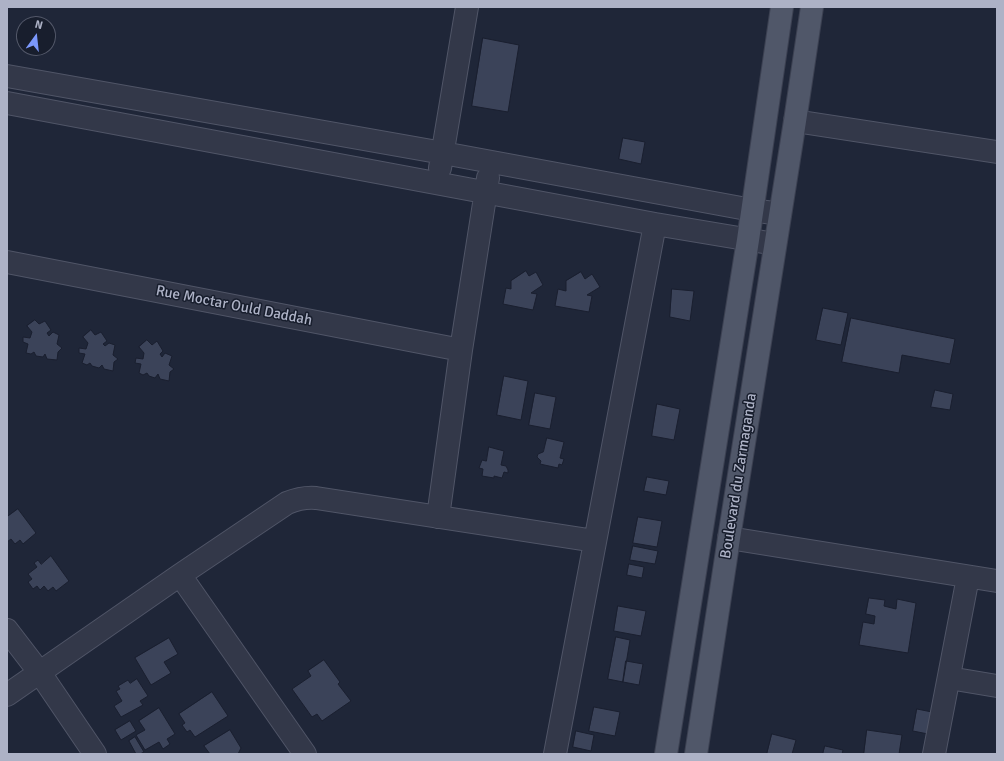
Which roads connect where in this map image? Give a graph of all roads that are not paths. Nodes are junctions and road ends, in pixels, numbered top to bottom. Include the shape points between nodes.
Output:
1 (467, 7) edge
2 (782, 7) edge
3 (812, 7) edge
4 (7, 76) edge
5 (7, 103) edge
6 (795, 121) junction
7 (997, 152) edge
8 (443, 153) junction
9 (490, 162) junction
10 (438, 183) junction
11 (486, 192) junction
12 (781, 206) junction
13 (752, 210) junction
14 (655, 224) junction
15 (748, 240) junction
16 (775, 244) junction
17 (7, 262) edge
18 (461, 350) junction
19 (438, 517) junction
20 (729, 538) junction
21 (595, 542) junction
22 (180, 575) junction
23 (968, 576) junction
24 (997, 581) edge
25 (7, 630) edge
26 (40, 673) junction
27 (949, 678) junction
28 (997, 686) edge
29 (7, 695) edge
30 (95, 754) edge
31 (305, 754) edge
32 (555, 754) edge
33 (666, 754) edge
34 (696, 754) edge
35 (934, 754) edge

1 - 8 street
2 - 13 main road, Boulevard du Zarmaganda
3 - 6 main road, Boulevard du Zarmaganda
4 - 8 street
5 - 10 street
6 - 7 street
6 - 12 main road, Boulevard du Zarmaganda
8 - 9 street
8 - 10 street
9 - 11 street
9 - 13 street
10 - 11 street
11 - 14 street
11 - 18 street
12 - 13 street
12 - 16 main road, Boulevard du Zarmaganda
13 - 15 main road, Boulevard du Zarmaganda
14 - 15 street
14 - 21 street
15 - 16 street
15 - 33 main road, Boulevard du Zarmaganda
16 - 20 main road, Boulevard du Zarmaganda
17 - 18 street, Rue Moctar Ould Daddah
18 - 19 street
19 - 21 street
19 - 22 street via 316,498 296,499
20 - 23 street
20 - 34 main road, Boulevard du Zarmaganda
21 - 32 street
22 - 26 street
22 - 31 street
23 - 24 street
23 - 27 street
25 - 26 street
26 - 29 street
26 - 30 street
27 - 28 street
27 - 35 street

